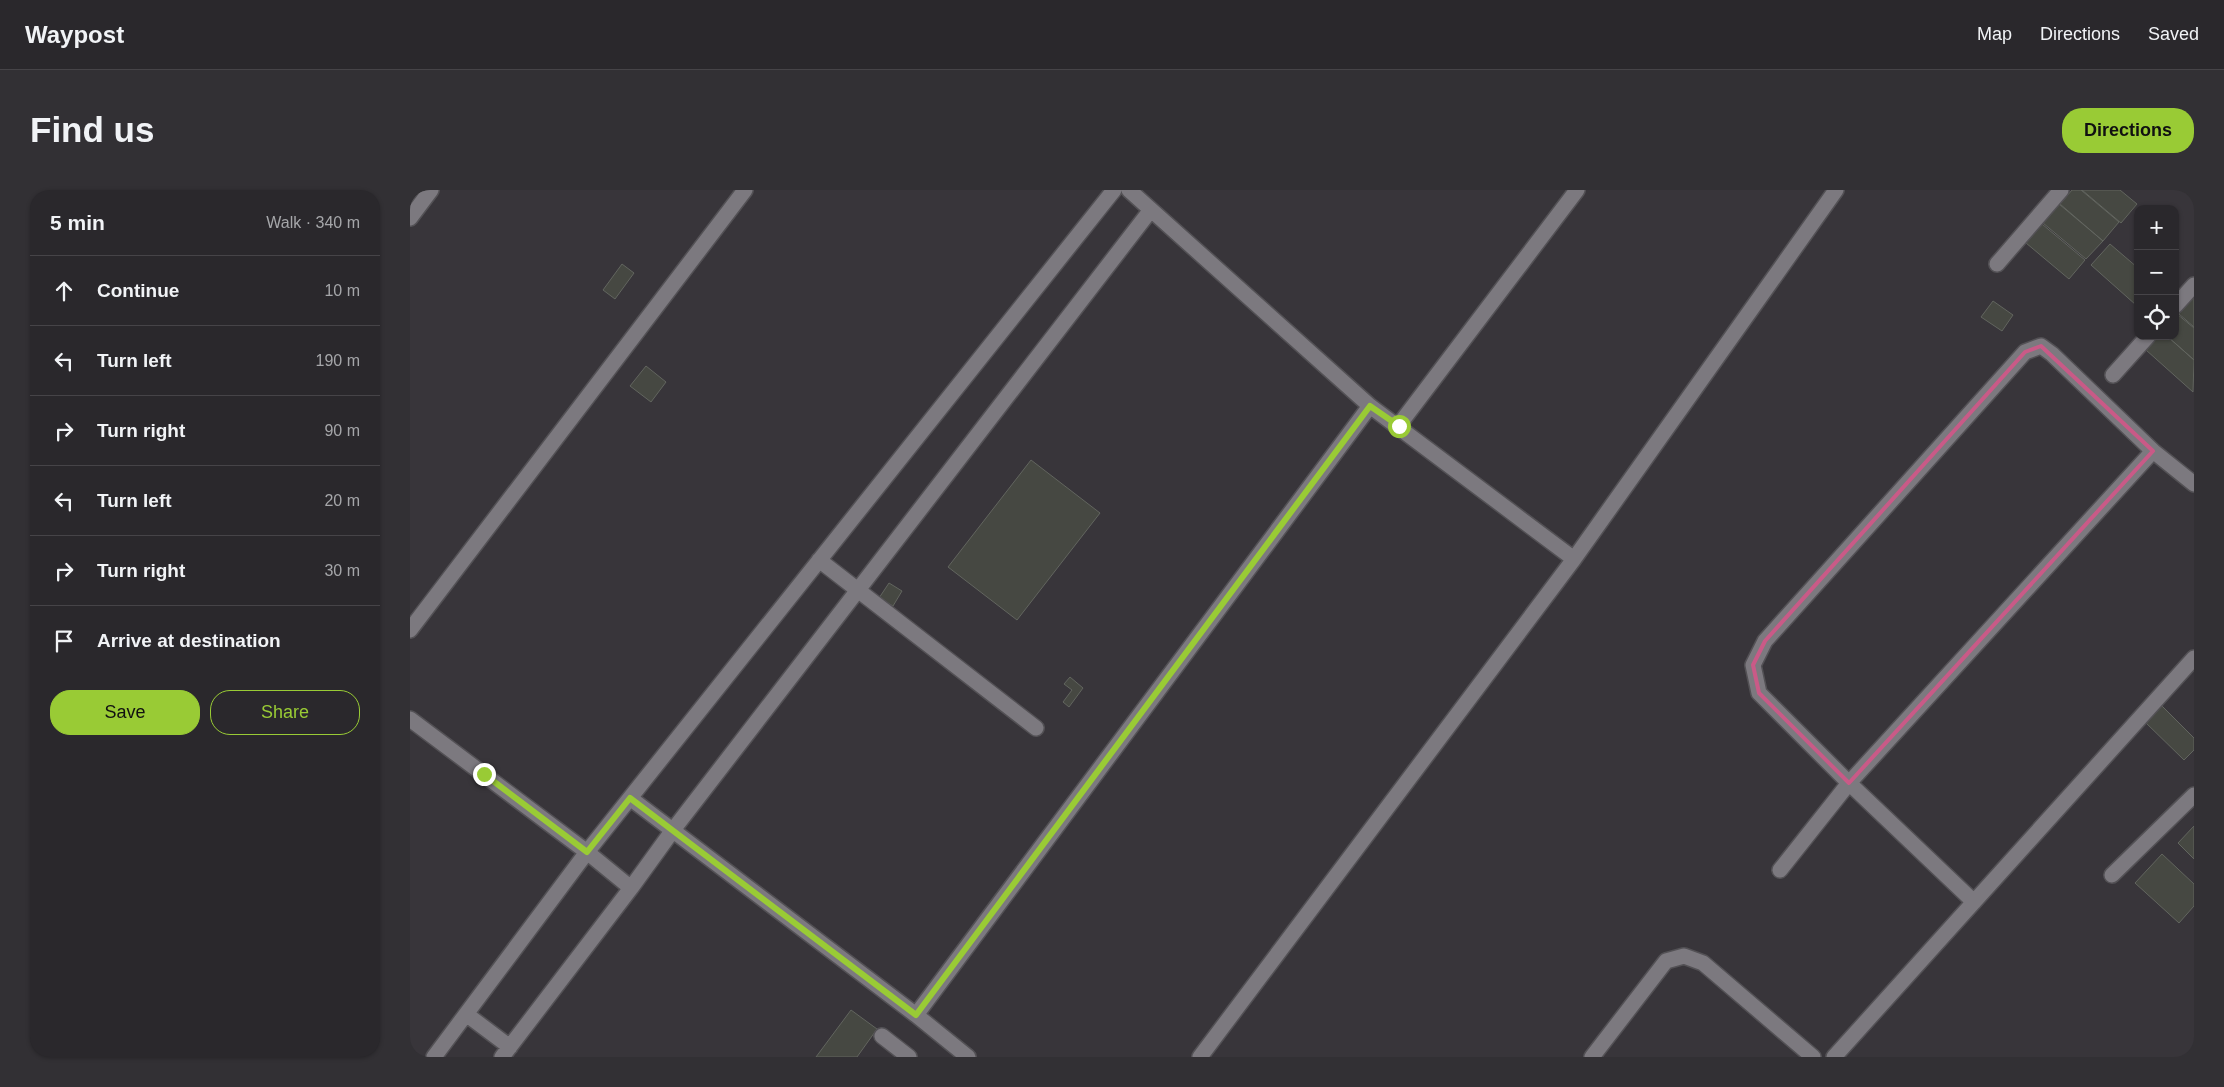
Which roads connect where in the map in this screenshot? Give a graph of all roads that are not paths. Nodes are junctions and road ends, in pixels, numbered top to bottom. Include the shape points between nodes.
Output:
1 (431, 190) edge
2 (745, 190) edge
3 (1114, 190) edge
4 (1128, 190) edge
5 (1577, 190) edge
6 (1836, 190) edge
7 (2061, 190) edge
8 (1150, 211) junction
9 (410, 218) edge
10 (1997, 264) dead end
11 (2194, 285) edge
12 (2179, 302) edge
13 (2144, 340) edge
14 (2113, 375) dead end
15 (1370, 406) junction
16 (1399, 426) junction
17 (2153, 451) junction
18 (2194, 484) edge
19 (1574, 559) junction
20 (820, 560) junction
21 (858, 590) junction
22 (410, 630) edge
23 (2194, 658) edge
24 (410, 719) edge
25 (1036, 728) dead end
26 (1849, 783) junction
27 (2194, 795) edge
28 (630, 798) junction
29 (673, 830) junction
30 (587, 852) junction
31 (1780, 870) dead end
32 (2112, 875) dead end
33 (631, 888) junction
34 (1974, 902) junction
35 (466, 1014) junction
36 (916, 1015) junction
37 (882, 1036) dead end
38 (506, 1052) edge
39 (434, 1057) edge
40 (909, 1057) edge
41 (968, 1057) edge
42 (1200, 1057) edge
43 (1592, 1057) edge
44 (1813, 1057) edge
45 (1834, 1057) edge

1 - 9 street
2 - 22 street
3 - 20 street
4 - 8 street
5 - 16 street
6 - 19 street
7 - 10 street
8 - 15 street
8 - 21 street
11 - 12 street
13 - 14 street
15 - 16 street
15 - 36 street
16 - 19 street
17 - 18 street
17 - 26 street
17 - 26 street via 2052,354 2041,346 2025,352 1765,641 1753,665 1759,693
19 - 42 street
20 - 21 street
20 - 28 street
21 - 25 street
21 - 29 street
23 - 34 street
24 - 30 street
26 - 31 street
26 - 34 street
27 - 32 street
28 - 29 street
28 - 30 street
29 - 33 street
29 - 36 street
30 - 33 street
30 - 35 street
33 - 38 street
34 - 45 street
35 - 38 street
35 - 39 street
36 - 41 street
37 - 40 street
43 - 44 street via 1666,961 1684,956 1703,963

